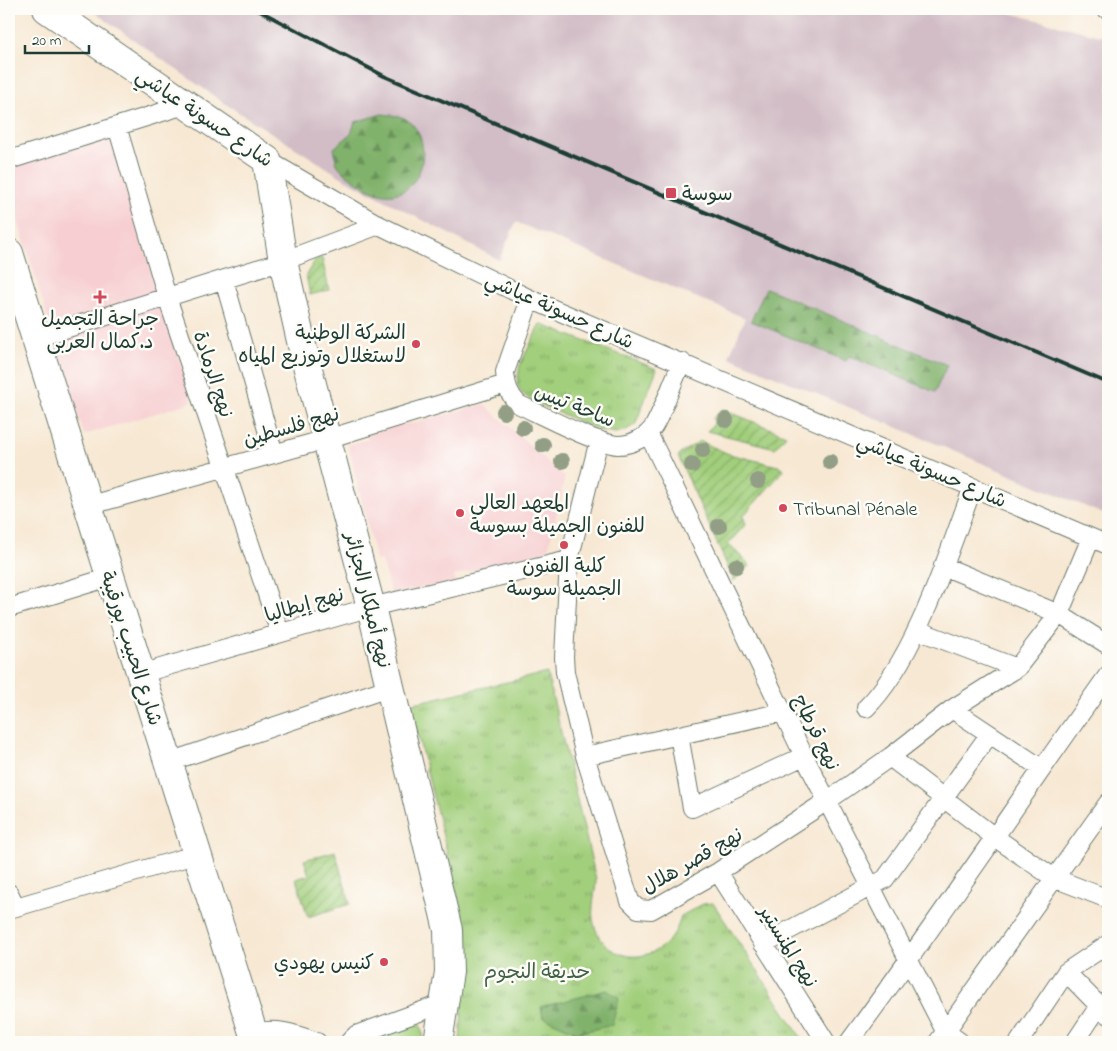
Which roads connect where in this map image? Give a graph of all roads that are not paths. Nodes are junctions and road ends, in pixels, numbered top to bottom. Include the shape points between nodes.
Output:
1 (47, 9) edge
2 (188, 104) junction
3 (117, 126) junction
4 (9, 160) edge
5 (267, 160) junction
6 (379, 225) junction
7 (283, 261) junction
8 (11, 265) edge
9 (224, 280) junction
10 (167, 297) junction
11 (530, 299) junction
12 (36, 338) junction
13 (682, 362) junction
14 (506, 384) junction
15 (648, 432) junction
16 (327, 439) junction
17 (599, 440) junction
18 (274, 454) junction
19 (223, 468) junction
20 (973, 487) junction
21 (87, 506) junction
22 (1091, 538) junction
23 (1108, 545) edge
24 (569, 560) junction
25 (943, 566) junction
26 (110, 577) junction
27 (371, 607) junction
28 (9, 608) edge
29 (1059, 614) junction
30 (916, 630) junction
31 (280, 632) junction
32 (1108, 645) edge
33 (1018, 668) junction
34 (140, 674) junction
35 (1108, 675) edge
36 (391, 687) junction
37 (866, 708) dead end
38 (952, 709) junction
39 (783, 712) junction
40 (679, 735) junction
41 (989, 735) junction
42 (585, 756) junction
43 (804, 756) junction
44 (890, 757) junction
45 (168, 762) junction
46 (1042, 768) junction
47 (944, 799) junction
48 (827, 801) junction
49 (1108, 803) edge
50 (993, 836) junction
51 (198, 854) junction
52 (718, 872) junction
53 (1054, 878) junction
54 (871, 886) junction
55 (1108, 899) edge
56 (11, 903) edge
57 (763, 944) junction
58 (1108, 944) edge
59 (909, 961) junction
60 (1066, 972) junction
61 (444, 1003) junction
62 (1105, 1007) edge
63 (942, 1037) edge
64 (254, 1038) edge
65 (317, 1042) edge
66 (349, 1042) edge
67 (438, 1042) edge
68 (826, 1042) edge
69 (849, 1042) edge
70 (960, 1042) edge
71 (1019, 1042) edge
72 (1075, 1042) edge

1 - 2 main road, شارع حسونة عياشي
2 - 3 street
2 - 5 main road, شارع حسونة عياشي
3 - 4 street
3 - 10 street, نهج الرمادة
5 - 6 street, شارع حسونة عياشي
5 - 7 main road, نهج أميلكار الجزائر
6 - 7 street
6 - 11 street, شارع حسونة عياشي
7 - 9 street
7 - 16 main road, نهج أميلكار الجزائر
8 - 12 main road, شارع الحبيب بورقيبة
9 - 10 street
9 - 18 street
10 - 12 street
10 - 19 street, نهج الرمادة
11 - 13 street, شارع حسونة عياشي
11 - 14 street via 507,360
12 - 21 main road, شارع الحبيب بورقيبة
13 - 15 street
13 - 20 street, شارع حسونة عياشي
14 - 16 street, نهج فلسطين
14 - 17 street, ساحة تيس via 518,404
15 - 17 street, ساحة تيس via 632,443 618,445
15 - 39 street, نهج قرطاج
16 - 18 street, نهج فلسطين
16 - 27 main road, نهج أميلكار الجزائر
17 - 24 street, نهج قصر هلال
18 - 19 street, نهج فلسطين
19 - 21 street, نهج فلسطين
19 - 31 street, نهج الرمادة
20 - 22 street, شارع حسونة عياشي
20 - 25 street
21 - 26 main road, شارع الحبيب بورقيبة
22 - 23 street, شارع حسونة عياشي
22 - 29 street, نهج قصر هلال
24 - 27 street, نهج إيطاليا
24 - 42 street, نهج قصر هلال via 565,672
25 - 29 street
25 - 30 street
26 - 28 street
26 - 34 main road, شارع الحبيب بورقيبة
27 - 31 street, نهج إيطاليا
27 - 36 main road, نهج أميلكار الجزائر
29 - 32 street
29 - 33 street, نهج قصر هلال
30 - 33 street
30 - 37 street via 882,693
31 - 34 street, نهج إيطاليا
33 - 38 street, نهج قصر هلال
34 - 45 main road, شارع الحبيب بورقيبة
35 - 46 street
36 - 45 street
36 - 61 main road, نهج أميلكار الجزائر via 448,930 449,972
38 - 41 street
38 - 44 street, نهج قصر هلال
39 - 40 street
39 - 43 street, نهج قرطاج
40 - 42 street
40 - 43 street via 692,808
41 - 46 street
41 - 47 street
42 - 52 street, نهج قصر هلال via 633,906 651,910
43 - 48 street, نهج قرطاج
44 - 47 street
44 - 48 street, نهج قصر هلال
45 - 51 main road, شارع الحبيب بورقيبة
46 - 50 street
47 - 50 street
47 - 54 street via 885,879
48 - 52 street, نهج قصر هلال
48 - 54 street, نهج قرطاج
49 - 53 street
50 - 53 street
50 - 59 street
51 - 56 street
51 - 64 main road, شارع الحبيب بورقيبة
52 - 57 street, نهج المنستير
53 - 55 street
53 - 63 street
54 - 57 street
54 - 59 street, نهج قرطاج
57 - 68 street, نهج المنستير
58 - 60 street
59 - 63 street, نهج قرطاج
59 - 69 street
60 - 62 street
60 - 71 street
61 - 66 street via 356,1035
61 - 67 main road, نهج أميلكار الجزائر
62 - 72 street
63 - 70 street, نهج قرطاج
64 - 65 street via 278,1030

